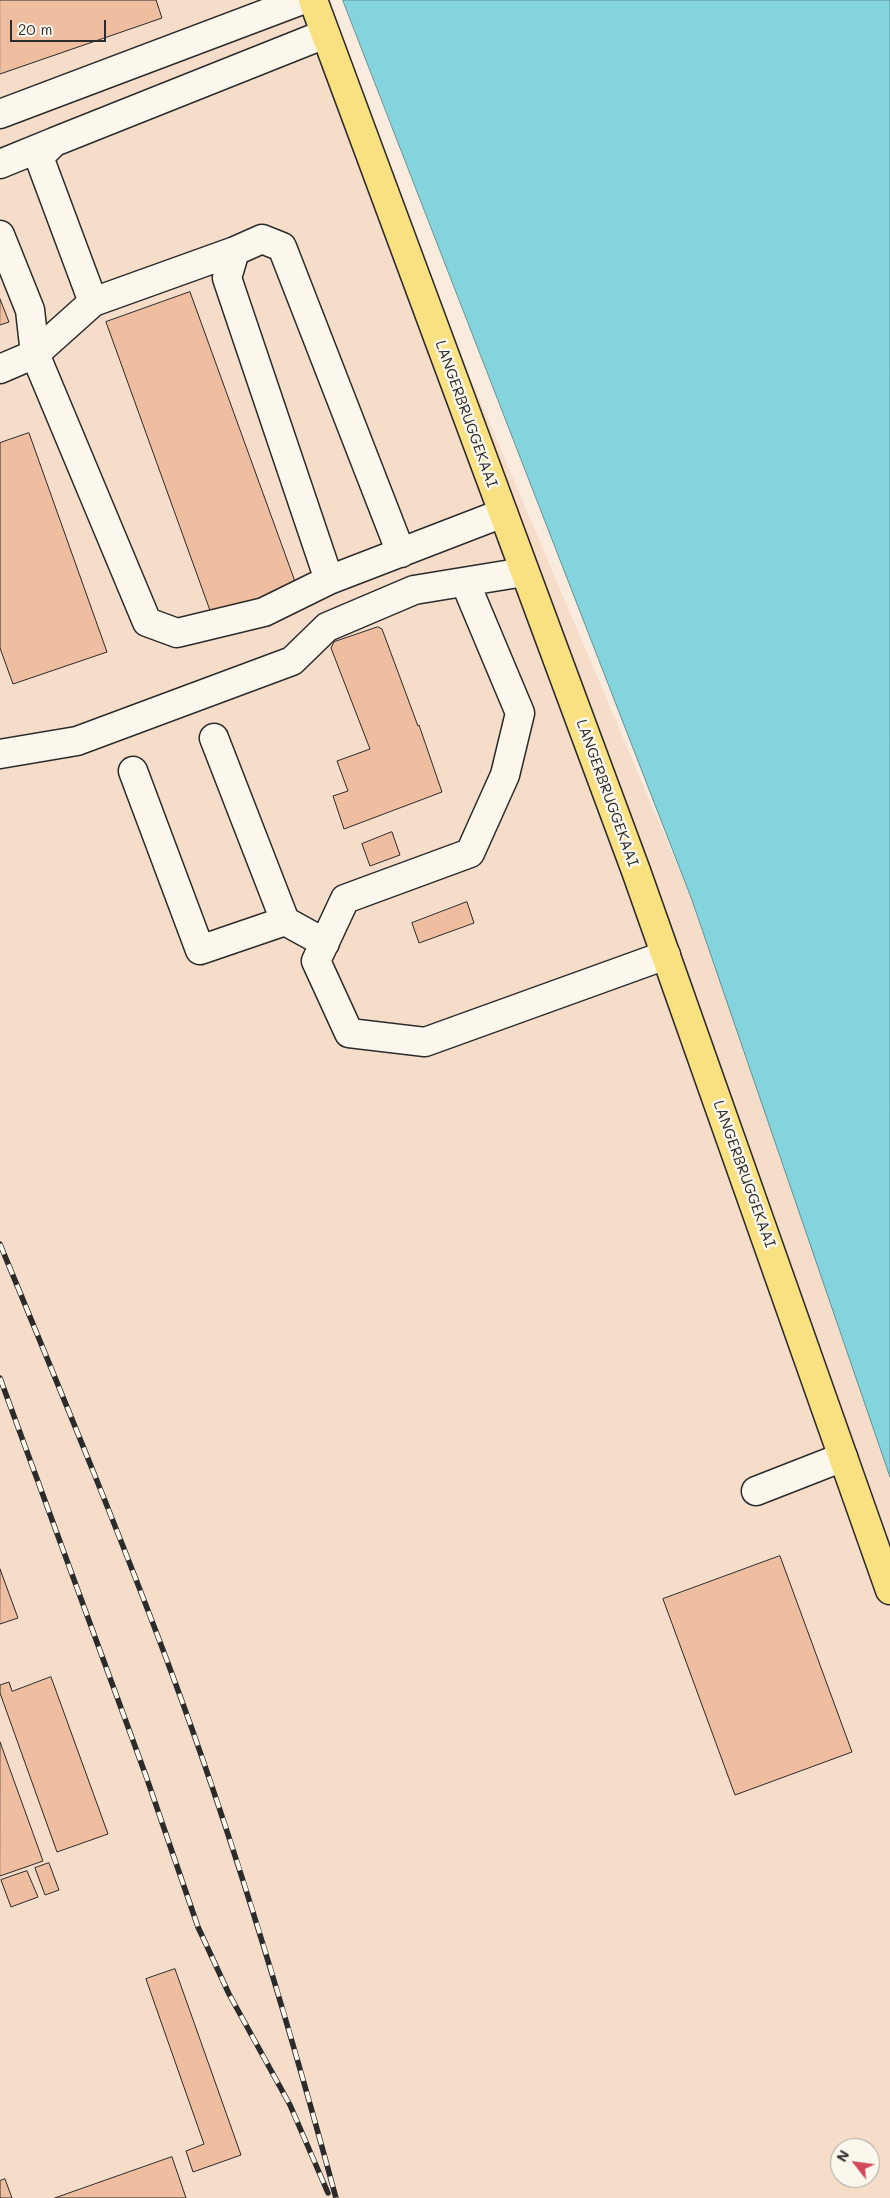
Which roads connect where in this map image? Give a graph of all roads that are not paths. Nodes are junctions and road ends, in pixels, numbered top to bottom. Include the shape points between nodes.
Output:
1 (302, 0) edge
2 (312, 0) edge
3 (325, 34) junction
4 (0, 114) edge
5 (54, 142) junction
6 (0, 164) edge
7 (0, 234) edge
8 (235, 251) junction
9 (93, 302) junction
10 (35, 354) junction
11 (0, 369) edge
12 (503, 513) junction
13 (401, 552) junction
14 (524, 572) junction
15 (329, 580) junction
16 (465, 582) junction
17 (214, 738) dead end
18 (0, 754) edge
19 (133, 770) dead end
20 (285, 921) junction
21 (325, 942) junction
22 (666, 955) junction
23 (843, 1457) junction
24 (756, 1491) dead end
25 (890, 1590) edge

1 - 4 lane
2 - 3 main road, LANGERBRUGGEKAAI
3 - 5 lane
3 - 12 main road, LANGERBRUGGEKAAI
5 - 6 lane
5 - 9 lane via 39,156
7 - 10 lane via 30,310
8 - 9 lane
8 - 13 lane via 262,239 282,247
8 - 15 lane via 227,278
9 - 10 lane
10 - 11 lane
10 - 15 lane via 147,622 177,633 264,612
12 - 13 lane
12 - 14 main road, LANGERBRUGGEKAAI
13 - 15 lane
14 - 16 lane
14 - 22 main road, LANGERBRUGGEKAAI
16 - 18 lane via 414,590 327,627 292,661 77,741
16 - 21 lane via 520,713 505,775 470,853 346,899
17 - 20 lane
19 - 20 lane via 200,950
20 - 21 lane
21 - 22 lane via 316,961 349,1034 425,1042
22 - 23 main road, LANGERBRUGGEKAAI
23 - 24 lane
23 - 25 main road, LANGERBRUGGEKAAI

